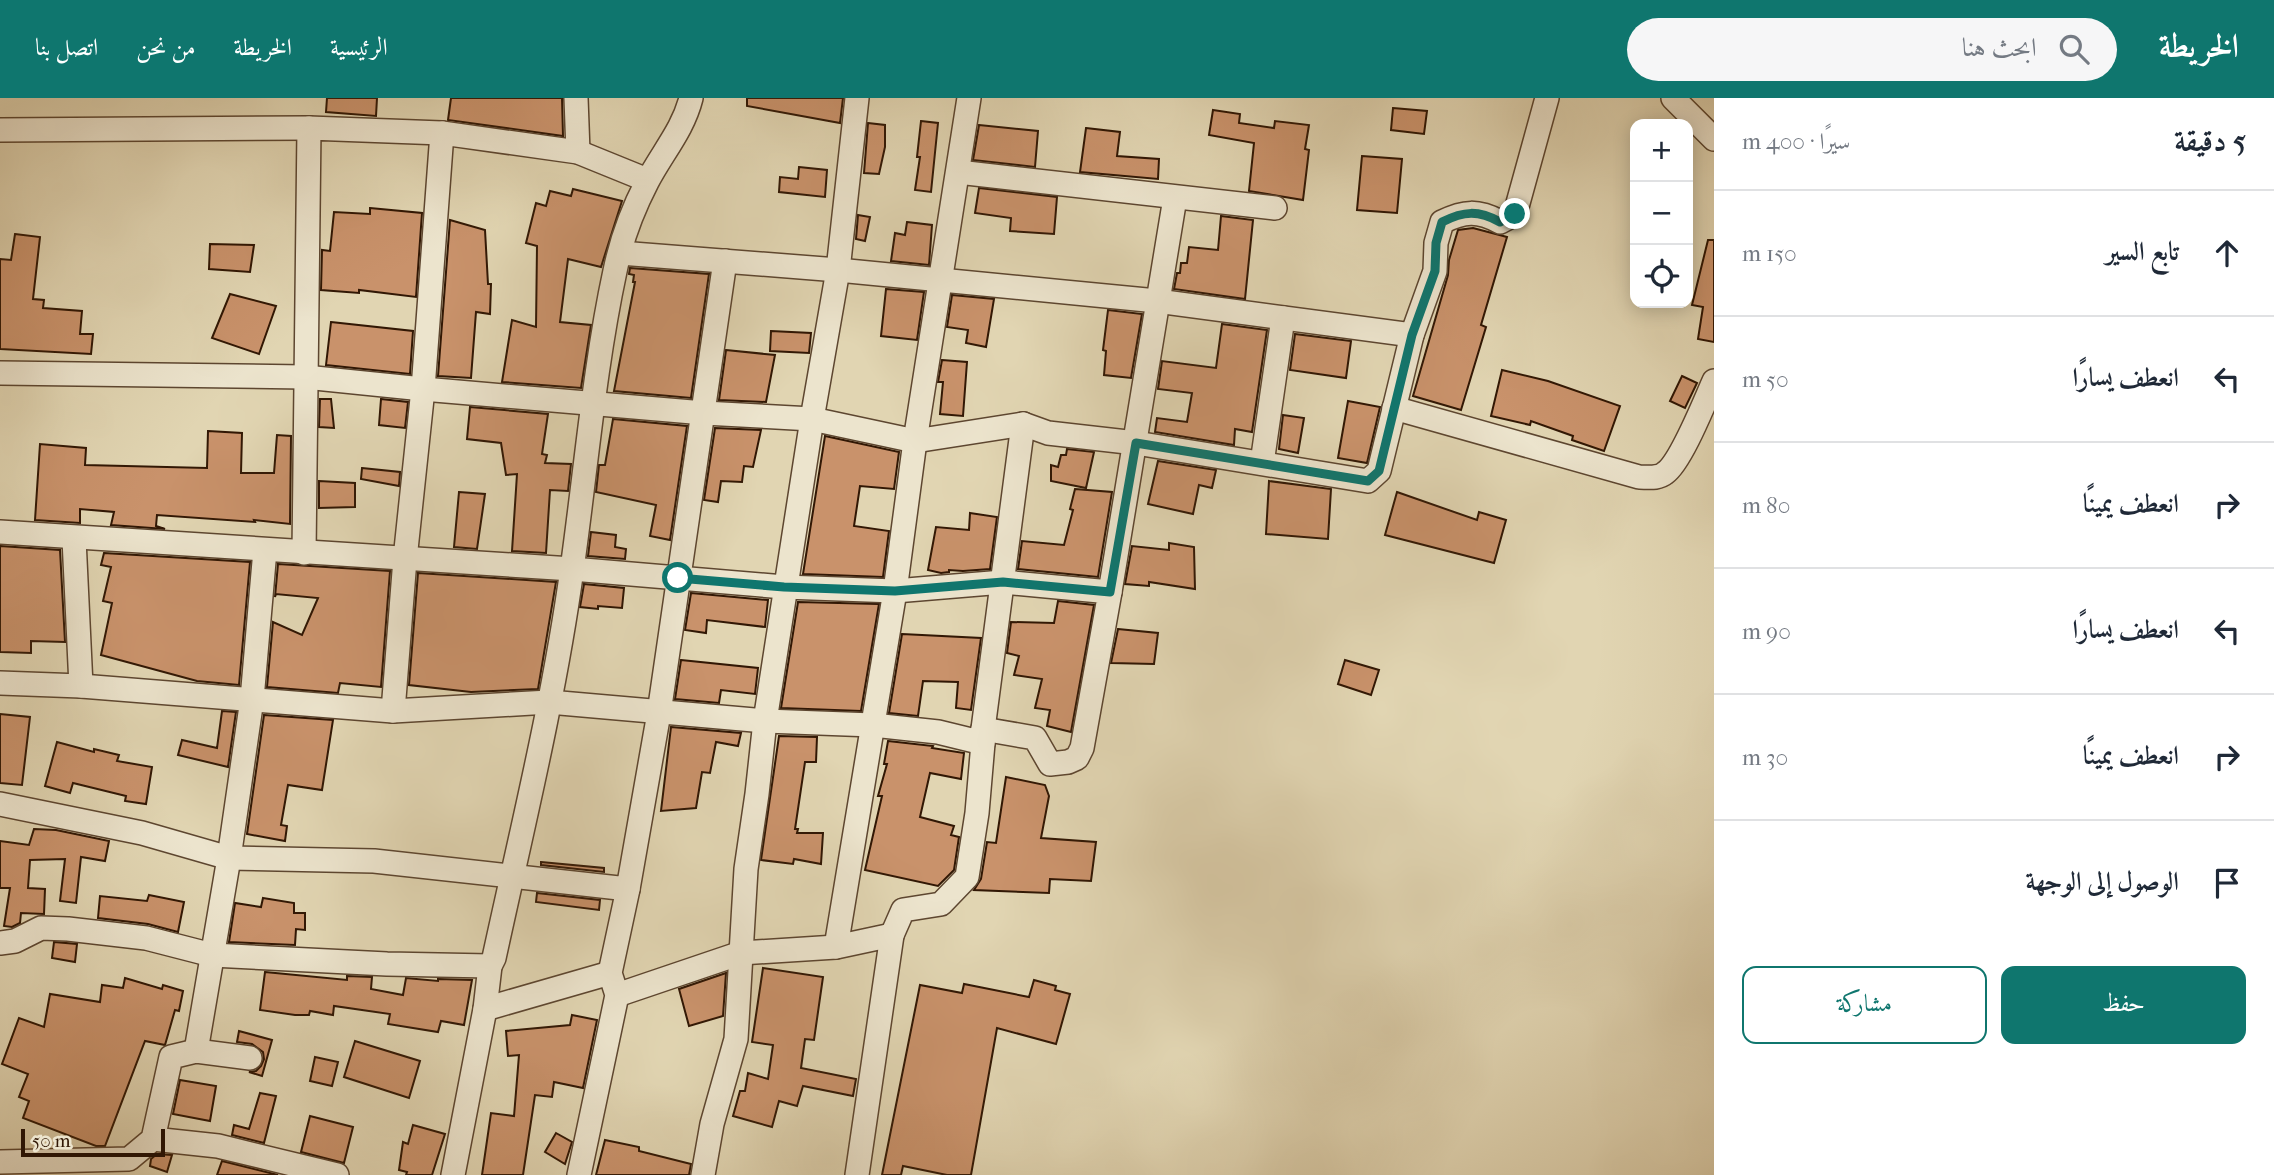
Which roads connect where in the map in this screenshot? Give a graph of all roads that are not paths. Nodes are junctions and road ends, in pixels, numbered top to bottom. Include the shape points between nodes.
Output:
1 (576, 98) edge
2 (691, 98) edge
3 (858, 98) edge
4 (969, 98) edge
5 (1548, 98) edge
6 (1673, 98) edge
7 (309, 128) junction
8 (0, 131) edge
9 (442, 133) junction
10 (1714, 139) edge
11 (578, 152) junction
12 (958, 172) junction
13 (648, 180) junction
14 (1175, 198) junction
15 (1275, 208) dead end
16 (620, 253) junction
17 (725, 261) junction
18 (838, 270) junction
19 (941, 281) junction
20 (1157, 302) junction
21 (1283, 318) junction
22 (1412, 335) junction
23 (0, 373) edge
24 (305, 377) junction
25 (1714, 382) edge
26 (422, 389) junction
27 (593, 403) junction
28 (1394, 408) junction
29 (704, 413) junction
30 (811, 419) junction
31 (1023, 425) junction
32 (915, 441) junction
33 (1136, 443) junction
34 (1262, 463) junction
35 (0, 533) edge
36 (74, 539) junction
37 (265, 550) junction
38 (304, 553) junction
39 (405, 559) junction
40 (572, 569) junction
41 (678, 578) junction
42 (1003, 582) junction
43 (784, 587) junction
44 (895, 591) junction
45 (1110, 592) junction
46 (0, 683) edge
47 (81, 687) junction
48 (252, 699) junction
49 (549, 702) junction
50 (393, 711) junction
51 (659, 713) junction
52 (765, 721) junction
53 (873, 725) junction
54 (983, 736) junction
55 (0, 804) edge
56 (229, 858) junction
57 (512, 876) junction
58 (628, 889) junction
59 (892, 935) junction
60 (0, 943) edge
61 (836, 947) junction
62 (741, 953) junction
63 (212, 955) junction
64 (490, 966) junction
65 (613, 984) junction
66 (485, 1009) junction
67 (196, 1051) junction
68 (250, 1058) dead end
69 (153, 1139) junction
70 (0, 1162) edge
71 (111, 1168) edge
72 (337, 1175) edge
73 (453, 1175) edge
74 (579, 1175) edge
75 (703, 1175) edge
76 (857, 1175) edge

1 - 11 street
2 - 13 street via 679,131
3 - 18 street
4 - 12 street
5 - 22 street via 1515,214 1500,222 1486,214 1460,213 1442,222 1435,271
6 - 10 street
7 - 8 street
7 - 9 street
7 - 24 street
9 - 11 street
9 - 26 street
11 - 13 street
12 - 14 street
12 - 19 street
13 - 16 street
14 - 15 street
14 - 20 street
16 - 17 street
16 - 27 street
17 - 18 street
17 - 29 street
18 - 19 street
18 - 30 street
19 - 20 street
19 - 32 street
20 - 21 street
20 - 33 street
21 - 22 street
21 - 34 street
22 - 28 street
23 - 24 street
24 - 26 street
24 - 38 street
25 - 28 street via 1668,472 1654,478
26 - 27 street
26 - 39 street
27 - 29 street
27 - 40 street
28 - 34 street via 1379,471 1368,481
29 - 30 street
29 - 41 street
30 - 32 street
30 - 43 street
31 - 32 street
31 - 33 street via 1048,433
31 - 42 street
32 - 44 street
33 - 34 street
33 - 45 street
35 - 36 street
36 - 37 street
36 - 47 street
37 - 38 street
37 - 48 street
38 - 39 street
39 - 40 street
39 - 50 street
40 - 41 street
40 - 49 street
41 - 43 street
41 - 51 street
42 - 44 street
42 - 45 street
42 - 54 street
43 - 44 street
43 - 52 street
44 - 53 street
45 - 54 street via 1077,758 1050,764 1035,738
46 - 47 street
47 - 48 street
48 - 50 street
48 - 56 street
49 - 50 street
49 - 51 street
49 - 57 street
51 - 52 street
51 - 58 street
52 - 53 street
52 - 62 street via 746,869
53 - 54 street
53 - 61 street
54 - 59 street via 967,877 941,904 903,910
55 - 56 street via 142,833
56 - 57 street via 374,861
56 - 63 street
57 - 58 street
57 - 64 street
58 - 65 street
59 - 61 street
59 - 76 street
60 - 63 street via 41,928 68,929 146,938
61 - 62 street
62 - 65 street
62 - 75 street via 736,1040
63 - 64 street
63 - 67 street
64 - 66 street
65 - 66 street
65 - 74 street
66 - 73 street
67 - 68 street
67 - 69 street via 169,1060
69 - 71 street
69 - 72 street via 218,1146
70 - 71 street

